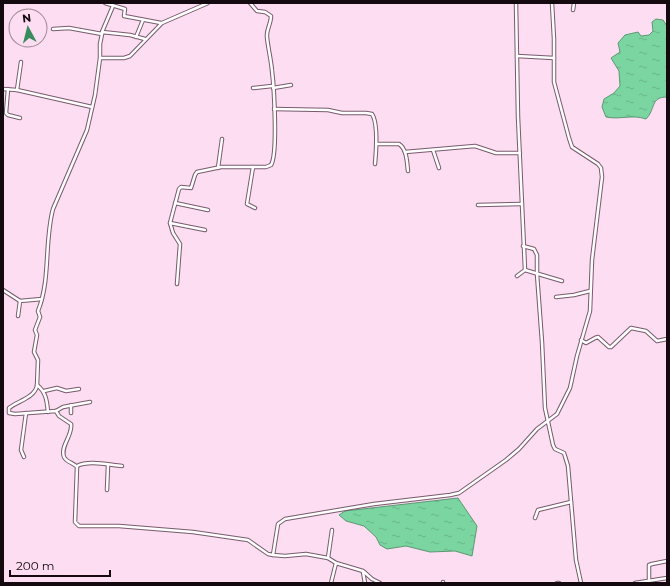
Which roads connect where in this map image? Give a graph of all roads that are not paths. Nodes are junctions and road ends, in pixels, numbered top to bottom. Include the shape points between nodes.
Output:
1 (105, 3) edge
2 (208, 3) edge
3 (250, 3) edge
4 (516, 3) edge
5 (552, 3) edge
6 (574, 3) edge
7 (113, 6) junction
8 (573, 10) dead end
9 (143, 20) junction
10 (162, 23) junction
11 (53, 29) dead end
12 (102, 33) junction
13 (136, 37) junction
14 (146, 39) junction
15 (517, 56) junction
16 (100, 58) junction
17 (554, 58) junction
18 (21, 62) dead end
19 (290, 85) dead end
20 (273, 87) junction
21 (253, 88) dead end
22 (3, 89) edge
23 (8, 89) junction
24 (17, 90) junction
25 (92, 107) junction
26 (274, 109) junction
27 (20, 118) dead end
28 (222, 139) dead end
29 (376, 144) junction
30 (433, 150) junction
31 (405, 152) junction
32 (520, 153) junction
33 (376, 164) dead end
34 (254, 167) junction
35 (218, 168) junction
36 (439, 168) dead end
37 (408, 171) dead end
38 (175, 203) junction
39 (522, 204) junction
40 (478, 205) dead end
41 (255, 208) dead end
42 (208, 210) dead end
43 (170, 224) junction
44 (205, 230) dead end
45 (524, 246) junction
46 (525, 270) junction
47 (537, 274) junction
48 (517, 276) dead end
49 (562, 281) dead end
50 (176, 284) dead end
51 (3, 290) edge
52 (590, 291) junction
53 (556, 297) dead end
54 (42, 299) junction
55 (20, 301) junction
56 (18, 316) dead end
57 (667, 339) edge
58 (581, 340) junction
59 (37, 384) junction
60 (79, 389) dead end
61 (44, 391) junction
62 (90, 402) dead end
63 (71, 405) junction
64 (56, 411) junction
65 (26, 412) junction
66 (48, 412) junction
67 (71, 413) dead end
68 (547, 420) junction
69 (24, 457) dead end
70 (108, 465) junction
71 (77, 466) junction
72 (122, 466) dead end
73 (107, 490) dead end
74 (572, 502) junction
75 (535, 518) dead end
76 (332, 530) dead end
77 (273, 555) junction
78 (328, 558) junction
79 (667, 561) edge
80 (336, 563) junction
81 (363, 571) junction
82 (667, 578) edge
83 (649, 580) junction
84 (331, 583) edge
85 (365, 583) edge
86 (380, 583) edge
87 (581, 583) edge
88 (635, 583) edge

1 - 7 street
2 - 10 street
3 - 20 street via 257,11 270,16 267,37
4 - 15 street
5 - 17 street
6 - 8 street
7 - 9 street via 125,9 124,16
7 - 12 street
9 - 10 street
9 - 13 street
10 - 14 street
11 - 12 street via 69,28
12 - 13 street
12 - 16 street
13 - 14 street
14 - 16 street via 127,58
15 - 17 street
15 - 32 street
16 - 25 street
17 - 52 street via 554,82 570,144 598,164 602,172
18 - 24 street
19 - 20 street
20 - 21 street
20 - 26 street
22 - 23 street
23 - 24 street
23 - 27 street via 6,113
24 - 25 street
25 - 54 street via 87,130 53,209 47,276
26 - 29 street via 371,113 374,118
26 - 34 street via 273,163 266,167
28 - 35 street
29 - 31 street via 399,144
29 - 33 street
30 - 31 street
30 - 32 street via 475,146 493,152
30 - 36 street
31 - 37 street
32 - 39 street
34 - 35 street
34 - 41 street via 247,204
35 - 38 street via 196,173 192,187 178,189
38 - 42 street
38 - 43 street
39 - 40 street
39 - 45 street
43 - 44 street
43 - 50 street via 180,244
45 - 46 street
45 - 47 street via 536,251
46 - 47 street
46 - 48 street
47 - 49 street
47 - 68 street
51 - 55 street
52 - 53 street
52 - 58 street via 590,311
54 - 55 street
54 - 59 street via 38,312 40,317 35,330
55 - 56 street
57 - 58 street via 657,341 646,331 632,328 611,347 598,337 586,343
58 - 68 street via 570,388 558,412
59 - 61 street
59 - 65 street via 31,395 9,409 11,414
60 - 61 street via 66,391 57,388
61 - 66 street
62 - 63 street
63 - 64 street
63 - 67 street
64 - 66 street
64 - 71 street via 71,424 64,456
65 - 66 street
65 - 69 street via 21,450
68 - 74 street via 554,447 566,457
68 - 77 street via 516,452 459,493 374,504 283,520 278,524
70 - 71 street via 97,463
70 - 72 street
70 - 73 street
71 - 77 street via 75,522 79,526 119,526 193,532 248,540
74 - 75 street via 538,510
74 - 87 street via 576,560
76 - 78 street
77 - 78 street via 306,554
78 - 80 street
79 - 83 street via 650,565
80 - 81 street
80 - 84 street
81 - 85 street
81 - 86 street
82 - 83 street
83 - 88 street

